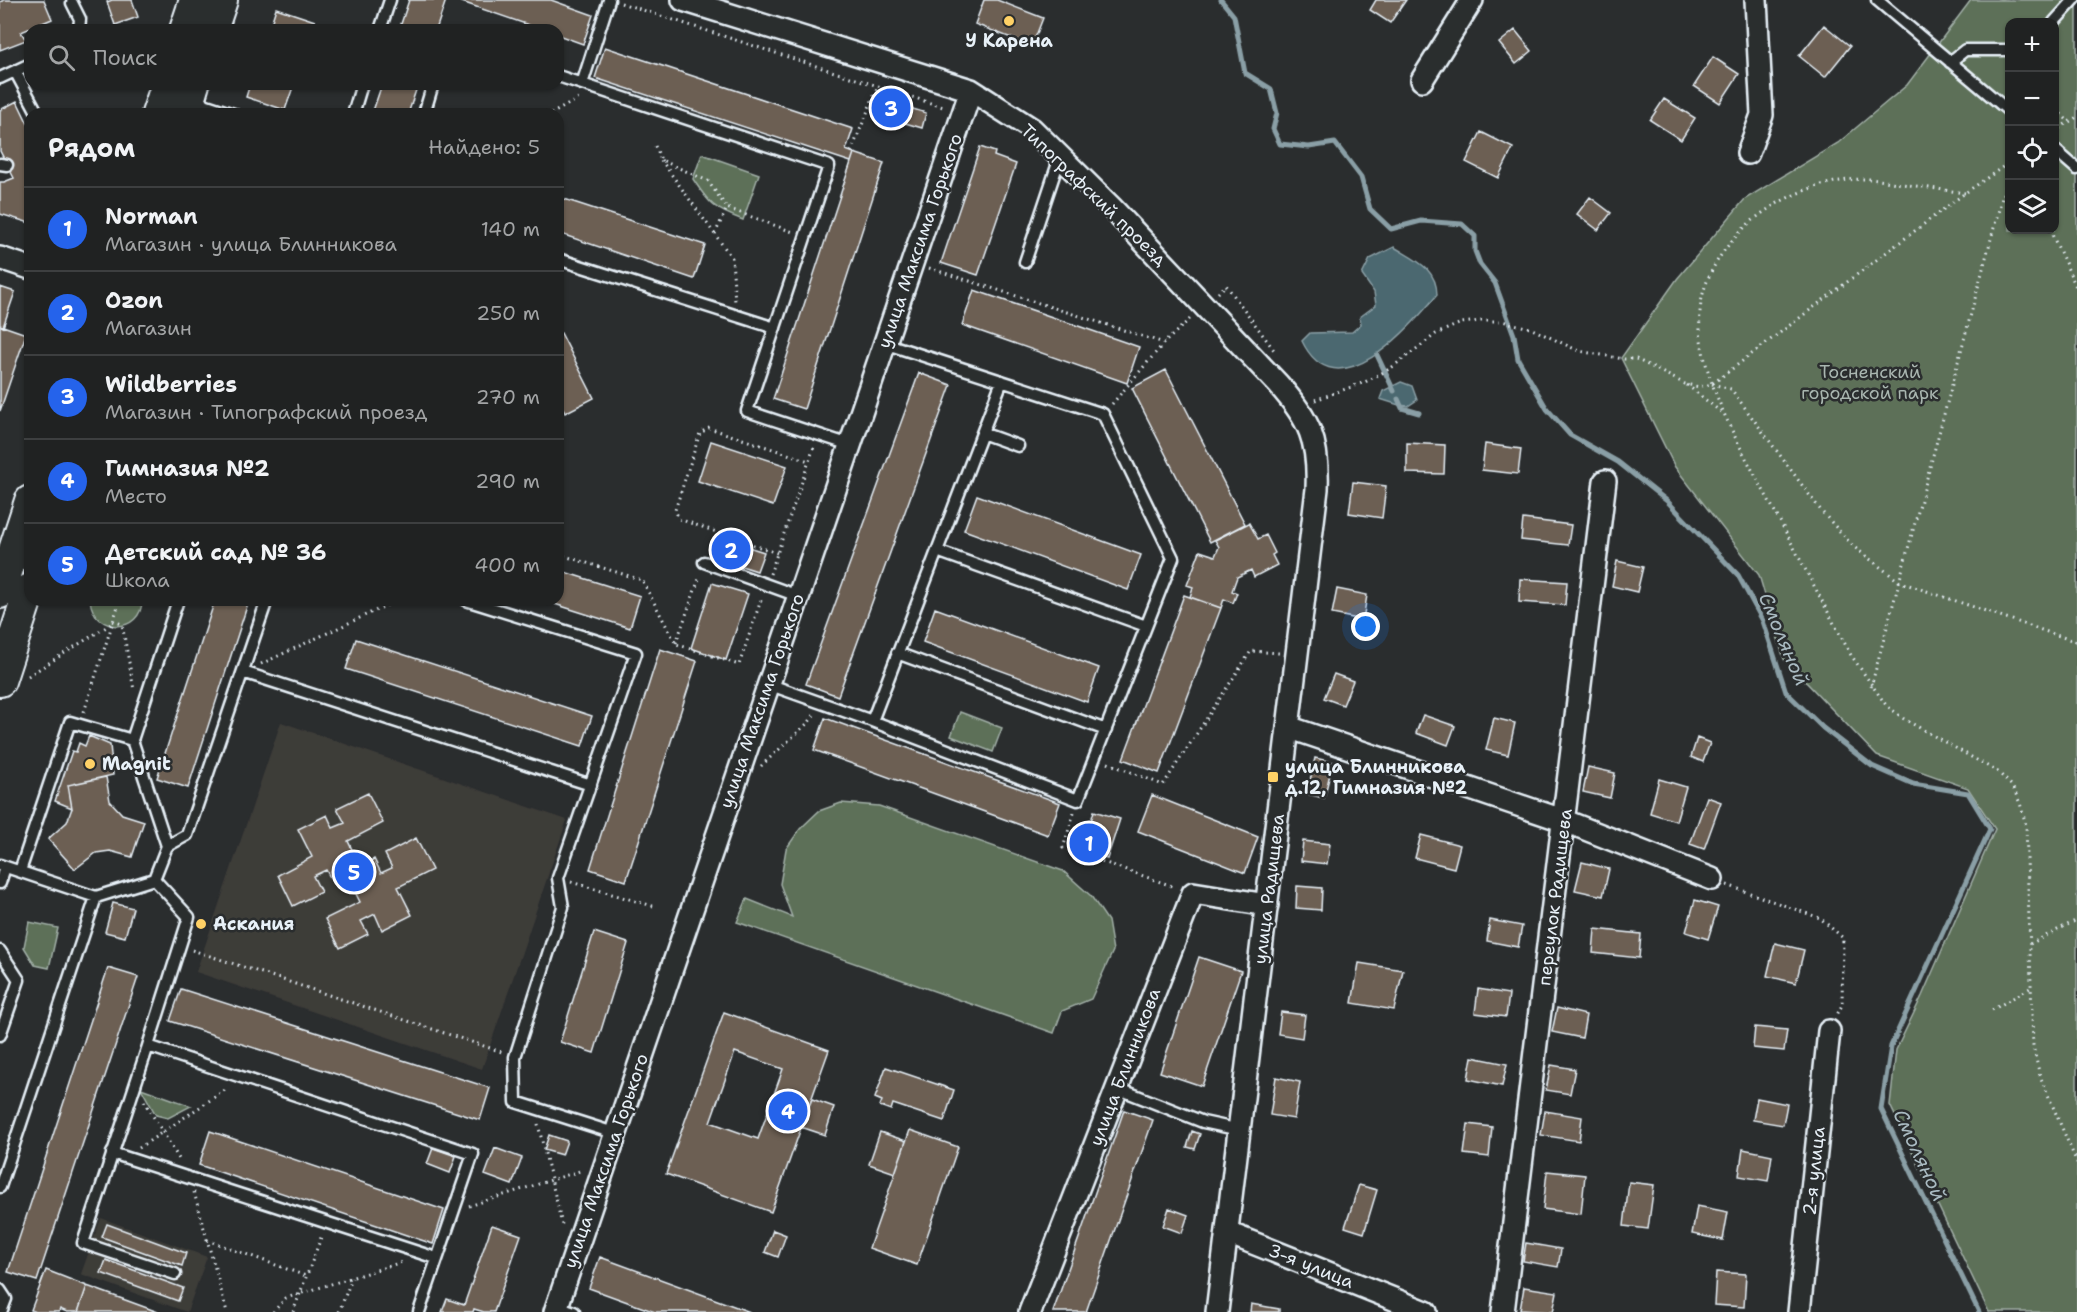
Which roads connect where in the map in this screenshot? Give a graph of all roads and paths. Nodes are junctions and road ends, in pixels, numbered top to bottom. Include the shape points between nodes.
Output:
1 (195, 0) edge
2 (222, 0) edge
3 (390, 0) edge
4 (610, 0) edge
5 (683, 0) edge
6 (1473, 0) edge
7 (1756, 0) edge
8 (1877, 0) edge
9 (2074, 0) edge
10 (72, 3) dead end
11 (2058, 18) edge
12 (80, 24) edge
13 (187, 24) edge
14 (214, 24) edge
15 (382, 24) edge
16 (2005, 50) edge
17 (1950, 62) junction
18 (24, 67) edge
19 (15, 71) junction
20 (0, 78) edge
21 (564, 78) edge
22 (1422, 81) dead end
23 (582, 84) junction
24 (878, 86) junction
25 (24, 88) edge
26 (25, 90) edge
27 (361, 90) edge
28 (432, 90) edge
29 (971, 90) junction
30 (184, 95) edge
31 (578, 99) dead end
32 (35, 108) edge
33 (166, 108) edge
34 (218, 108) edge
35 (355, 108) edge
36 (426, 108) edge
37 (562, 108) edge
38 (2005, 108) edge
39 (956, 111) dead end
40 (2059, 112) edge
41 (2077, 117) edge
42 (2069, 122) junction
43 (2059, 128) edge
44 (655, 146) dead end
45 (851, 152) dead end
46 (1748, 153) dead end
47 (2059, 153) edge
48 (1060, 157) junction
49 (661, 160) junction
50 (2005, 165) edge
51 (2077, 169) edge
52 (2007, 180) edge
53 (1965, 193) junction
54 (727, 208) junction
55 (715, 234) junction
56 (2052, 234) edge
57 (806, 237) junction
58 (0, 258) edge
59 (564, 261) edge
60 (912, 262) junction
61 (1025, 262) dead end
62 (24, 266) edge
63 (1226, 285) dead end
64 (2077, 289) edge
65 (736, 316) junction
66 (775, 328) junction
67 (884, 343) junction
68 (1279, 356) dead end
69 (1002, 381) junction
70 (1685, 384) junction
71 (1712, 384) junction
72 (1312, 401) dead end
73 (1103, 414) junction
74 (1723, 414) junction
75 (1310, 430) joint
76 (982, 433) junction
77 (818, 435) junction
78 (850, 445) junction
79 (1018, 446) dead end
80 (809, 461) junction
81 (1605, 481) dead end
82 (24, 525) edge
83 (937, 550) junction
84 (777, 553) junction
85 (564, 556) edge
86 (704, 562) joint
87 (1900, 582) junction
88 (766, 584) junction
89 (8, 588) edge
90 (798, 596) junction
91 (118, 606) edge
92 (176, 606) edge
93 (265, 606) edge
94 (385, 606) edge
95 (485, 606) edge
96 (113, 622) junction
97 (1146, 626) junction
98 (2077, 642) edge
99 (676, 644) junction
100 (897, 653) junction
101 (1297, 655) junction
102 (243, 672) junction
103 (14, 679) edge
104 (768, 684) junction
105 (1871, 687) junction
106 (147, 695) junction
107 (822, 704) junction
108 (872, 721) junction
109 (80, 725) junction
110 (1288, 727) junction
111 (1106, 730) junction
112 (132, 740) junction
113 (1095, 758) junction
114 (753, 774) dead end
115 (591, 784) junction
116 (1078, 800) junction
117 (1564, 821) junction
118 (167, 846) junction
119 (3, 866) edge
120 (20, 871) junction
121 (558, 878) junction
122 (154, 879) junction
123 (1712, 879) joint
124 (0, 883) edge
125 (1193, 893) junction
126 (96, 897) junction
127 (1267, 905) junction
128 (656, 907) dead end
129 (2077, 920) edge
130 (2030, 944) junction
131 (179, 946) junction
132 (0, 951) edge
133 (2030, 988) junction
134 (1992, 1010) dead end
135 (1829, 1031) joint
136 (0, 1035) edge
137 (148, 1046) junction
138 (516, 1056) junction
139 (242, 1078) junction
140 (135, 1085) junction
141 (1117, 1088) junction
142 (534, 1108) junction
143 (1240, 1130) junction
144 (162, 1132) junction
145 (615, 1132) junction
146 (112, 1154) junction
147 (125, 1157) junction
148 (2077, 1163) edge
149 (587, 1168) dead end
150 (189, 1178) junction
151 (551, 1180) junction
152 (0, 1187) edge
153 (453, 1210) junction
154 (327, 1222) junction
155 (1228, 1233) junction
156 (564, 1234) dead end
157 (207, 1240) junction
158 (432, 1256) junction
159 (175, 1274) dead end
160 (306, 1276) junction
161 (351, 1278) junction
162 (0, 1290) edge
163 (300, 1293) junction
164 (562, 1310) edge
165 (1, 1312) edge
166 (227, 1312) edge
167 (273, 1312) edge
168 (293, 1312) edge
169 (339, 1312) edge
170 (419, 1312) edge
171 (1030, 1312) edge
172 (1217, 1312) edge
173 (1426, 1312) edge
174 (1503, 1312) edge
175 (1798, 1312) edge

1 - 13 main road
2 - 14 main road
3 - 15 lane
4 - 23 lane
4 - 24 path
5 - 29 street, Типографский проезд
6 - 22 street
7 - 46 street via 1762,115
8 - 17 lane
9 - 11 lane
10 - 12 lane
16 - 17 lane via 1965,50
17 - 38 lane
18 - 19 lane
19 - 20 lane
19 - 25 lane
21 - 23 lane
23 - 57 lane via 829,166
24 - 39 path
24 - 45 path
26 - 32 lane
27 - 35 lane
28 - 36 lane
29 - 48 street, Типографский проезд via 1032,129
29 - 60 street, улица Максима Горького
30 - 33 main road
30 - 34 lane
31 - 37 path
40 - 42 path
41 - 42 path
42 - 43 path
44 - 49 path
47 - 51 lane
48 - 61 lane
48 - 75 street, Типографский проезд via 1278,384
49 - 54 path via 708,181
49 - 55 path
50 - 53 path
52 - 87 path
53 - 71 path
53 - 71 path via 1868,179 1848,180 1777,202 1752,219 1711,270 1702,292 1699,315
54 - 55 path
54 - 57 path
55 - 65 path via 732,258
56 - 64 path
57 - 66 lane
58 - 62 street
59 - 65 lane
60 - 67 street, улица Максима Горького
60 - 73 path via 1164,343
63 - 68 path
65 - 66 lane
66 - 77 lane via 747,411
67 - 69 lane
67 - 78 street, улица Максима Горького
69 - 73 lane
69 - 76 lane
70 - 71 path
70 - 72 path via 1636,359 1579,351 1530,328 1502,321 1461,323 1436,333 1391,368
70 - 74 path
71 - 74 path
71 - 87 path via 1731,389 1822,512 1854,547
73 - 97 lane via 1173,558
74 - 105 path
75 - 101 street, улица Радищева via 1316,447 1317,489
76 - 79 lane
76 - 83 lane
77 - 78 lane
77 - 80 path
78 - 90 street, улица Максима Горького
80 - 84 path
80 - 84 path via 709,428 700,433 675,510 679,519
81 - 117 street, переулок Радищева
82 - 89 main road
83 - 97 lane
83 - 100 lane
84 - 88 path
85 - 99 path via 642,580
86 - 88 lane
86 - 99 path
87 - 98 path
87 - 105 path
88 - 90 lane
88 - 99 path via 739,665
89 - 103 main road
90 - 104 street, улица Максима Горького
91 - 96 path
92 - 106 lane
93 - 102 lane
94 - 102 path
95 - 115 lane via 636,653
96 - 103 path
96 - 106 path via 122,624 134,690
96 - 109 path
97 - 111 lane
100 - 108 lane
100 - 111 lane
101 - 110 street, улица Радищева
101 - 113 path via 1251,651 1163,785
102 - 115 lane
102 - 118 lane via 187,835
104 - 107 lane
104 - 145 street, улица Максима Горького
105 - 130 path via 1904,719 1998,772 2012,786 2026,825
106 - 112 lane
107 - 108 lane
107 - 114 path via 809,722
108 - 116 lane
109 - 112 lane
109 - 120 lane via 70,722
110 - 117 street
110 - 127 street, улица Радищева
111 - 113 lane
112 - 118 lane
113 - 116 lane
115 - 121 lane
116 - 125 path via 1063,848
117 - 123 street
117 - 174 street, переулок Радищева
118 - 122 lane
119 - 120 lane
119 - 124 lane
120 - 126 lane
121 - 128 path
121 - 138 lane via 563,907
122 - 126 lane
122 - 131 lane via 189,917
123 - 135 path via 1820,918 1843,938 1842,1005
125 - 127 street
125 - 141 street, улица Блинникова
126 - 152 lane
127 - 143 street, улица Радищева
129 - 130 path
130 - 133 path
131 - 137 lane
131 - 138 path
132 - 136 lane via 19,980
133 - 134 path
133 - 148 path via 2033,1046 2040,1076
135 - 175 street, 2-я улица
137 - 139 lane
137 - 140 lane
138 - 142 lane via 516,1102
139 - 144 path
139 - 153 lane via 473,1154
140 - 144 path
140 - 146 lane
141 - 143 lane via 1203,1122
141 - 171 street, улица Блинникова
142 - 145 lane
142 - 151 path
143 - 155 street, улица Радищева
144 - 147 path
144 - 150 path
145 - 164 street, улица Максима Горького
146 - 147 lane
146 - 159 lane via 83,1243
147 - 150 lane
149 - 151 path
150 - 154 lane
150 - 157 path
151 - 153 path
151 - 156 path
153 - 158 lane
154 - 158 lane
154 - 160 path
155 - 172 street, улица Радищева
155 - 173 street, 3-я улица
157 - 160 path
157 - 166 path
158 - 161 path
158 - 170 lane
160 - 163 path
161 - 163 path
161 - 169 path
162 - 165 lane via 6,1299
163 - 167 path via 286,1298
163 - 168 path

